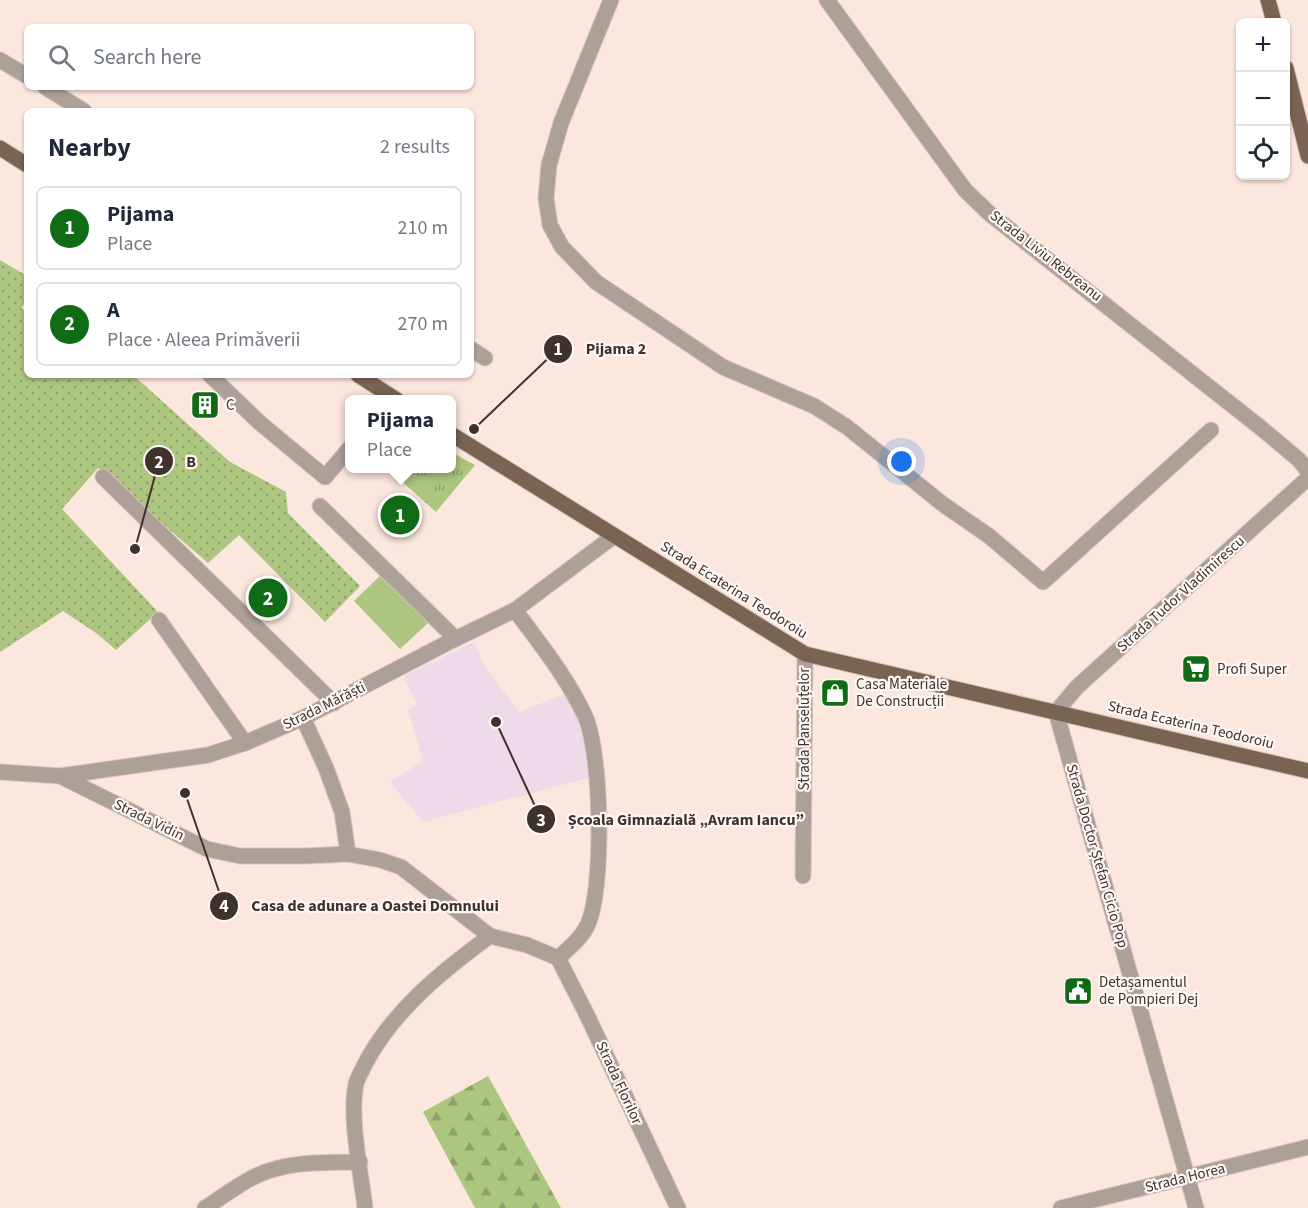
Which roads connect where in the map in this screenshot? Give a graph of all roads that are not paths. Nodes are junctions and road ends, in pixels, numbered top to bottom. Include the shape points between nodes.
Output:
1 (611, 0) edge
2 (827, 0) edge
3 (1268, 0) edge
4 (1273, 18) edge
5 (0, 60) edge
6 (1287, 72) edge
7 (24, 74) edge
8 (50, 90) edge
9 (79, 108) edge
10 (0, 148) edge
11 (1308, 156) edge
12 (24, 163) edge
13 (474, 351) edge
14 (485, 358) dead end
15 (213, 378) edge
16 (363, 378) edge
17 (388, 395) edge
18 (1211, 430) dead end
19 (456, 437) edge
20 (345, 454) edge
21 (1308, 471) edge
22 (103, 477) dead end
23 (1308, 478) edge
24 (320, 506) dead end
25 (614, 536) junction
26 (514, 610) junction
27 (159, 620) dead end
28 (455, 638) junction
29 (805, 654) junction
30 (334, 703) junction
31 (1056, 712) junction
32 (303, 718) junction
33 (245, 743) junction
34 (1308, 771) edge
35 (0, 772) edge
36 (60, 776) junction
37 (348, 854) junction
38 (803, 876) dead end
39 (490, 936) junction
40 (558, 958) junction
41 (1308, 1147) edge
42 (360, 1162) junction
43 (1187, 1177) junction
44 (205, 1208) edge
45 (365, 1208) edge
46 (678, 1208) edge
47 (1061, 1208) edge
48 (1196, 1208) edge

1 - 18 street via 561,123 549,165 546,198 550,225 562,247 596,282 723,367 813,405 847,427 989,536 1042,582
2 - 21 street, Strada Liviu Rebreanu via 965,190 990,214 1262,428
3 - 4 main road
5 - 7 street
6 - 11 main road
8 - 9 street
10 - 12 main road
13 - 14 street
15 - 20 street via 326,477
16 - 17 main road
19 - 25 main road, Strada Ecaterina Teodoroiu
22 - 30 street
23 - 31 street, Strada Tudor Vladimirescu via 1077,687
24 - 28 street
25 - 26 street, Strada Mărăști
25 - 29 main road, Strada Ecaterina Teodoroiu
26 - 28 street, Strada Mărăști
26 - 40 street via 561,672 591,733 598,792 593,910 587,926
27 - 33 street
28 - 30 street, Strada Mărăști
29 - 31 main road, Strada Ecaterina Teodoroiu
29 - 38 street, Strada Panseluțelor
30 - 32 street, Strada Mărăști
31 - 34 main road, Strada Ecaterina Teodoroiu
31 - 43 street, Strada Doctor Ștefan Cicio Pop
32 - 33 street, Strada Mărăști
32 - 37 street via 342,812
33 - 36 street, Strada Mărăști via 208,755
35 - 36 street, Strada Mărăști
36 - 37 street, Strada Vidin via 207,849 240,856
37 - 39 street, Strada Vidin via 401,867
39 - 40 street, Strada Vidin
39 - 42 street via 422,991 391,1024 369,1056 356,1083 354,1118
40 - 46 street, Strada Florilor
41 - 43 street, Strada Horea
42 - 44 street via 274,1169
42 - 45 street
43 - 47 street, Strada Horea
43 - 48 street, Strada Doctor Ștefan Cicio Pop

